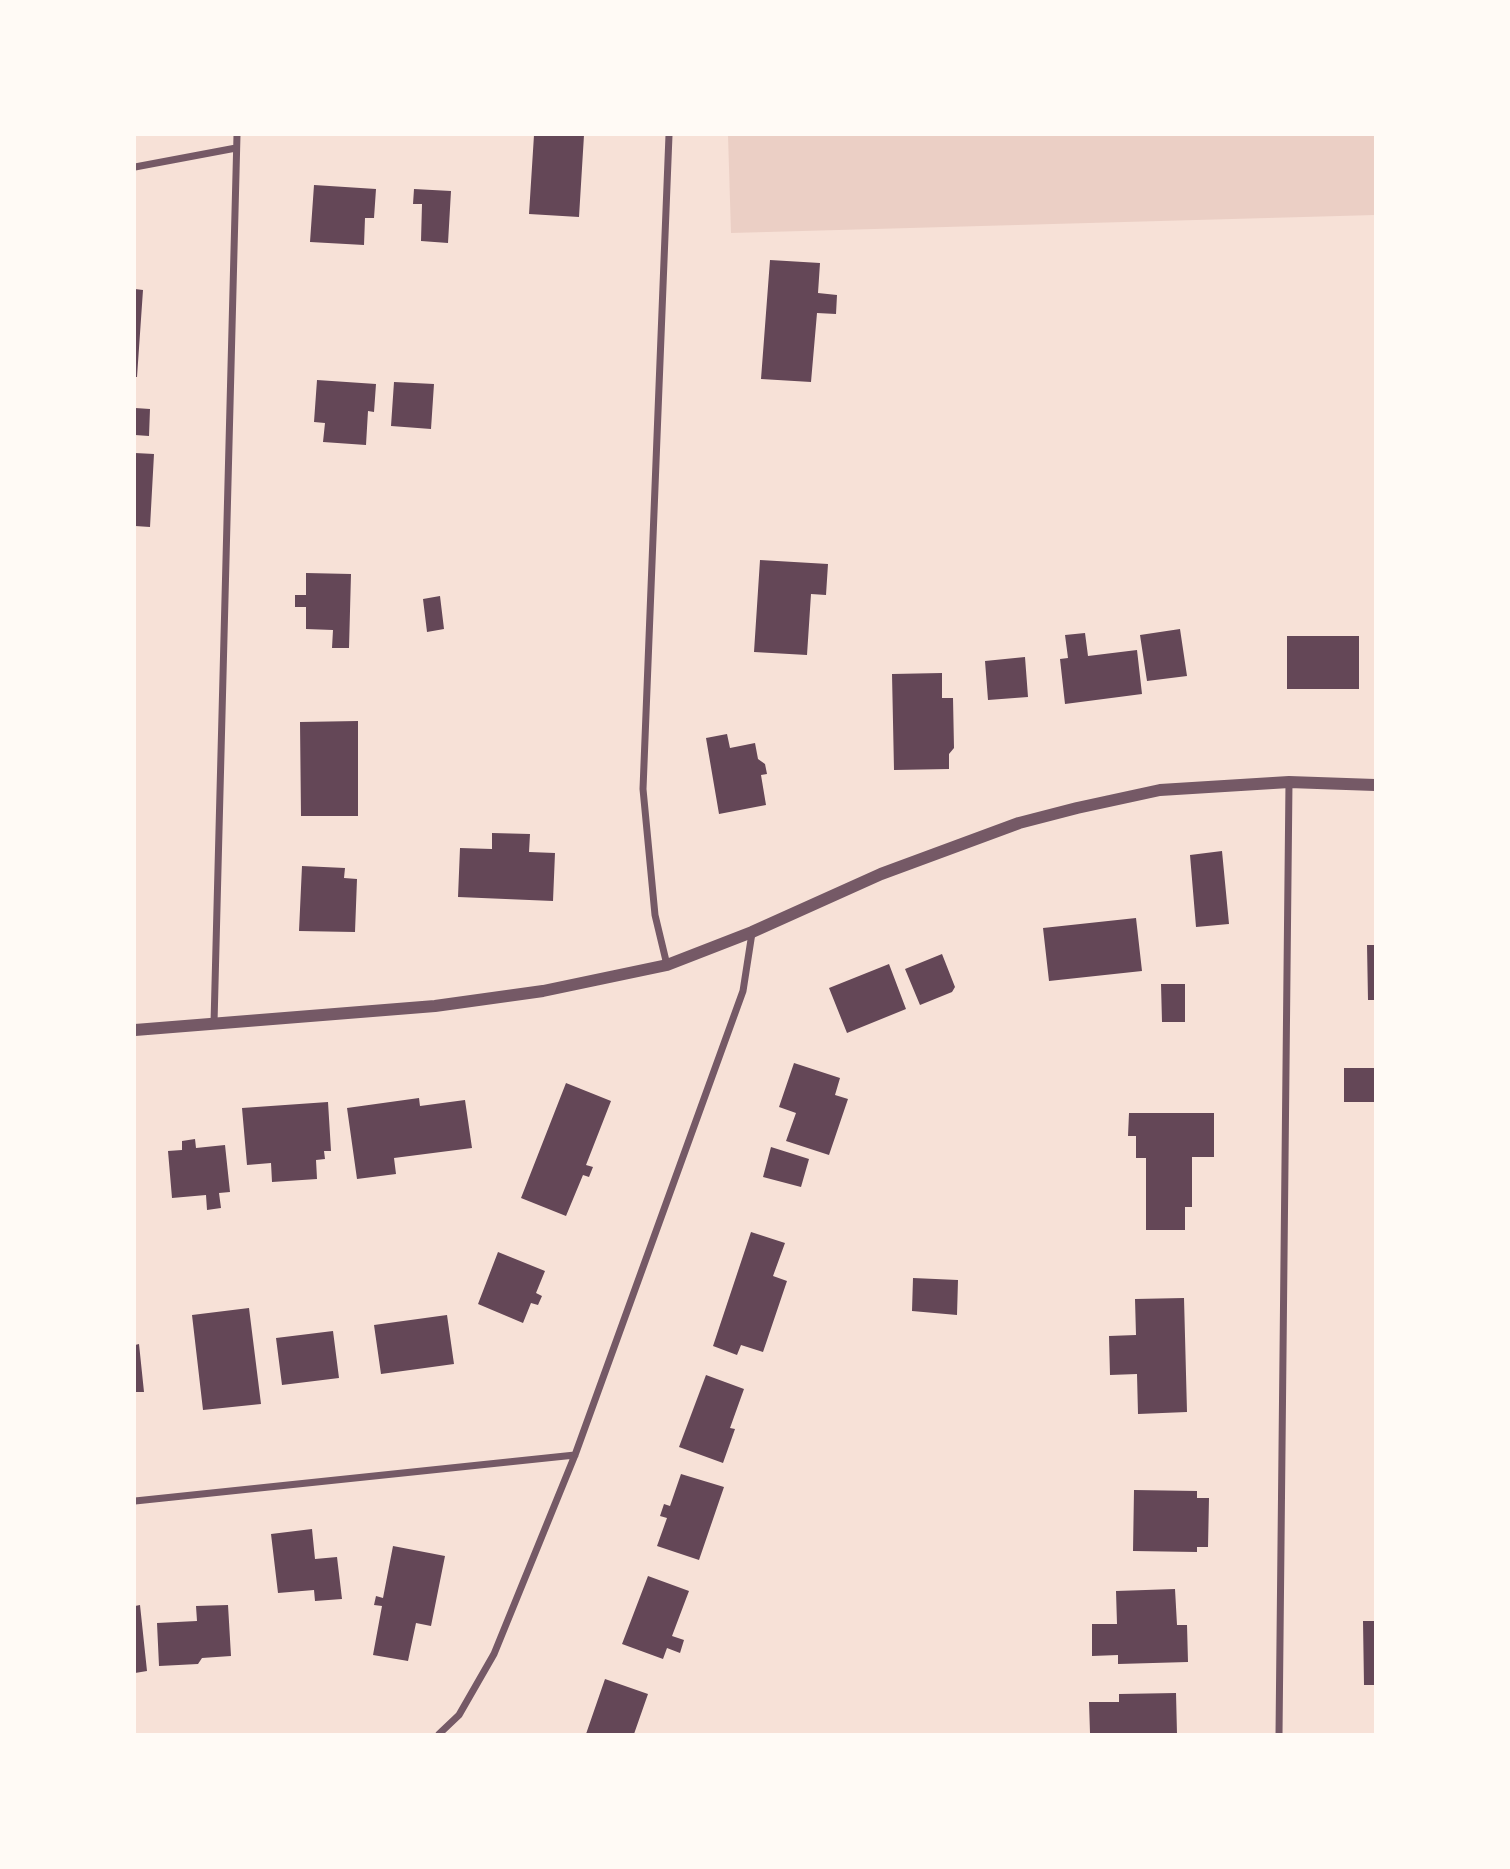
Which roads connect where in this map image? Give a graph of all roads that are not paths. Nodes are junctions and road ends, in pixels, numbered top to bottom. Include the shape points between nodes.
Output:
1 (237, 135) edge
2 (669, 135) edge
3 (236, 148) junction
4 (135, 167) edge
5 (1289, 782) junction
6 (1375, 785) edge
7 (752, 932) junction
8 (667, 965) junction
9 (214, 1023) junction
10 (135, 1030) edge
11 (575, 1455) junction
12 (135, 1502) edge
13 (439, 1734) edge
14 (1279, 1734) edge

1 - 3 street
2 - 8 street via 643,789 655,915
3 - 4 street
3 - 9 street
5 - 6 street
5 - 7 street via 1160,790 1019,823 881,874
5 - 14 street
7 - 8 street
7 - 11 street via 743,991
8 - 9 street via 543,991 435,1006
9 - 10 street
11 - 12 street
11 - 13 street via 489,1664 459,1715

